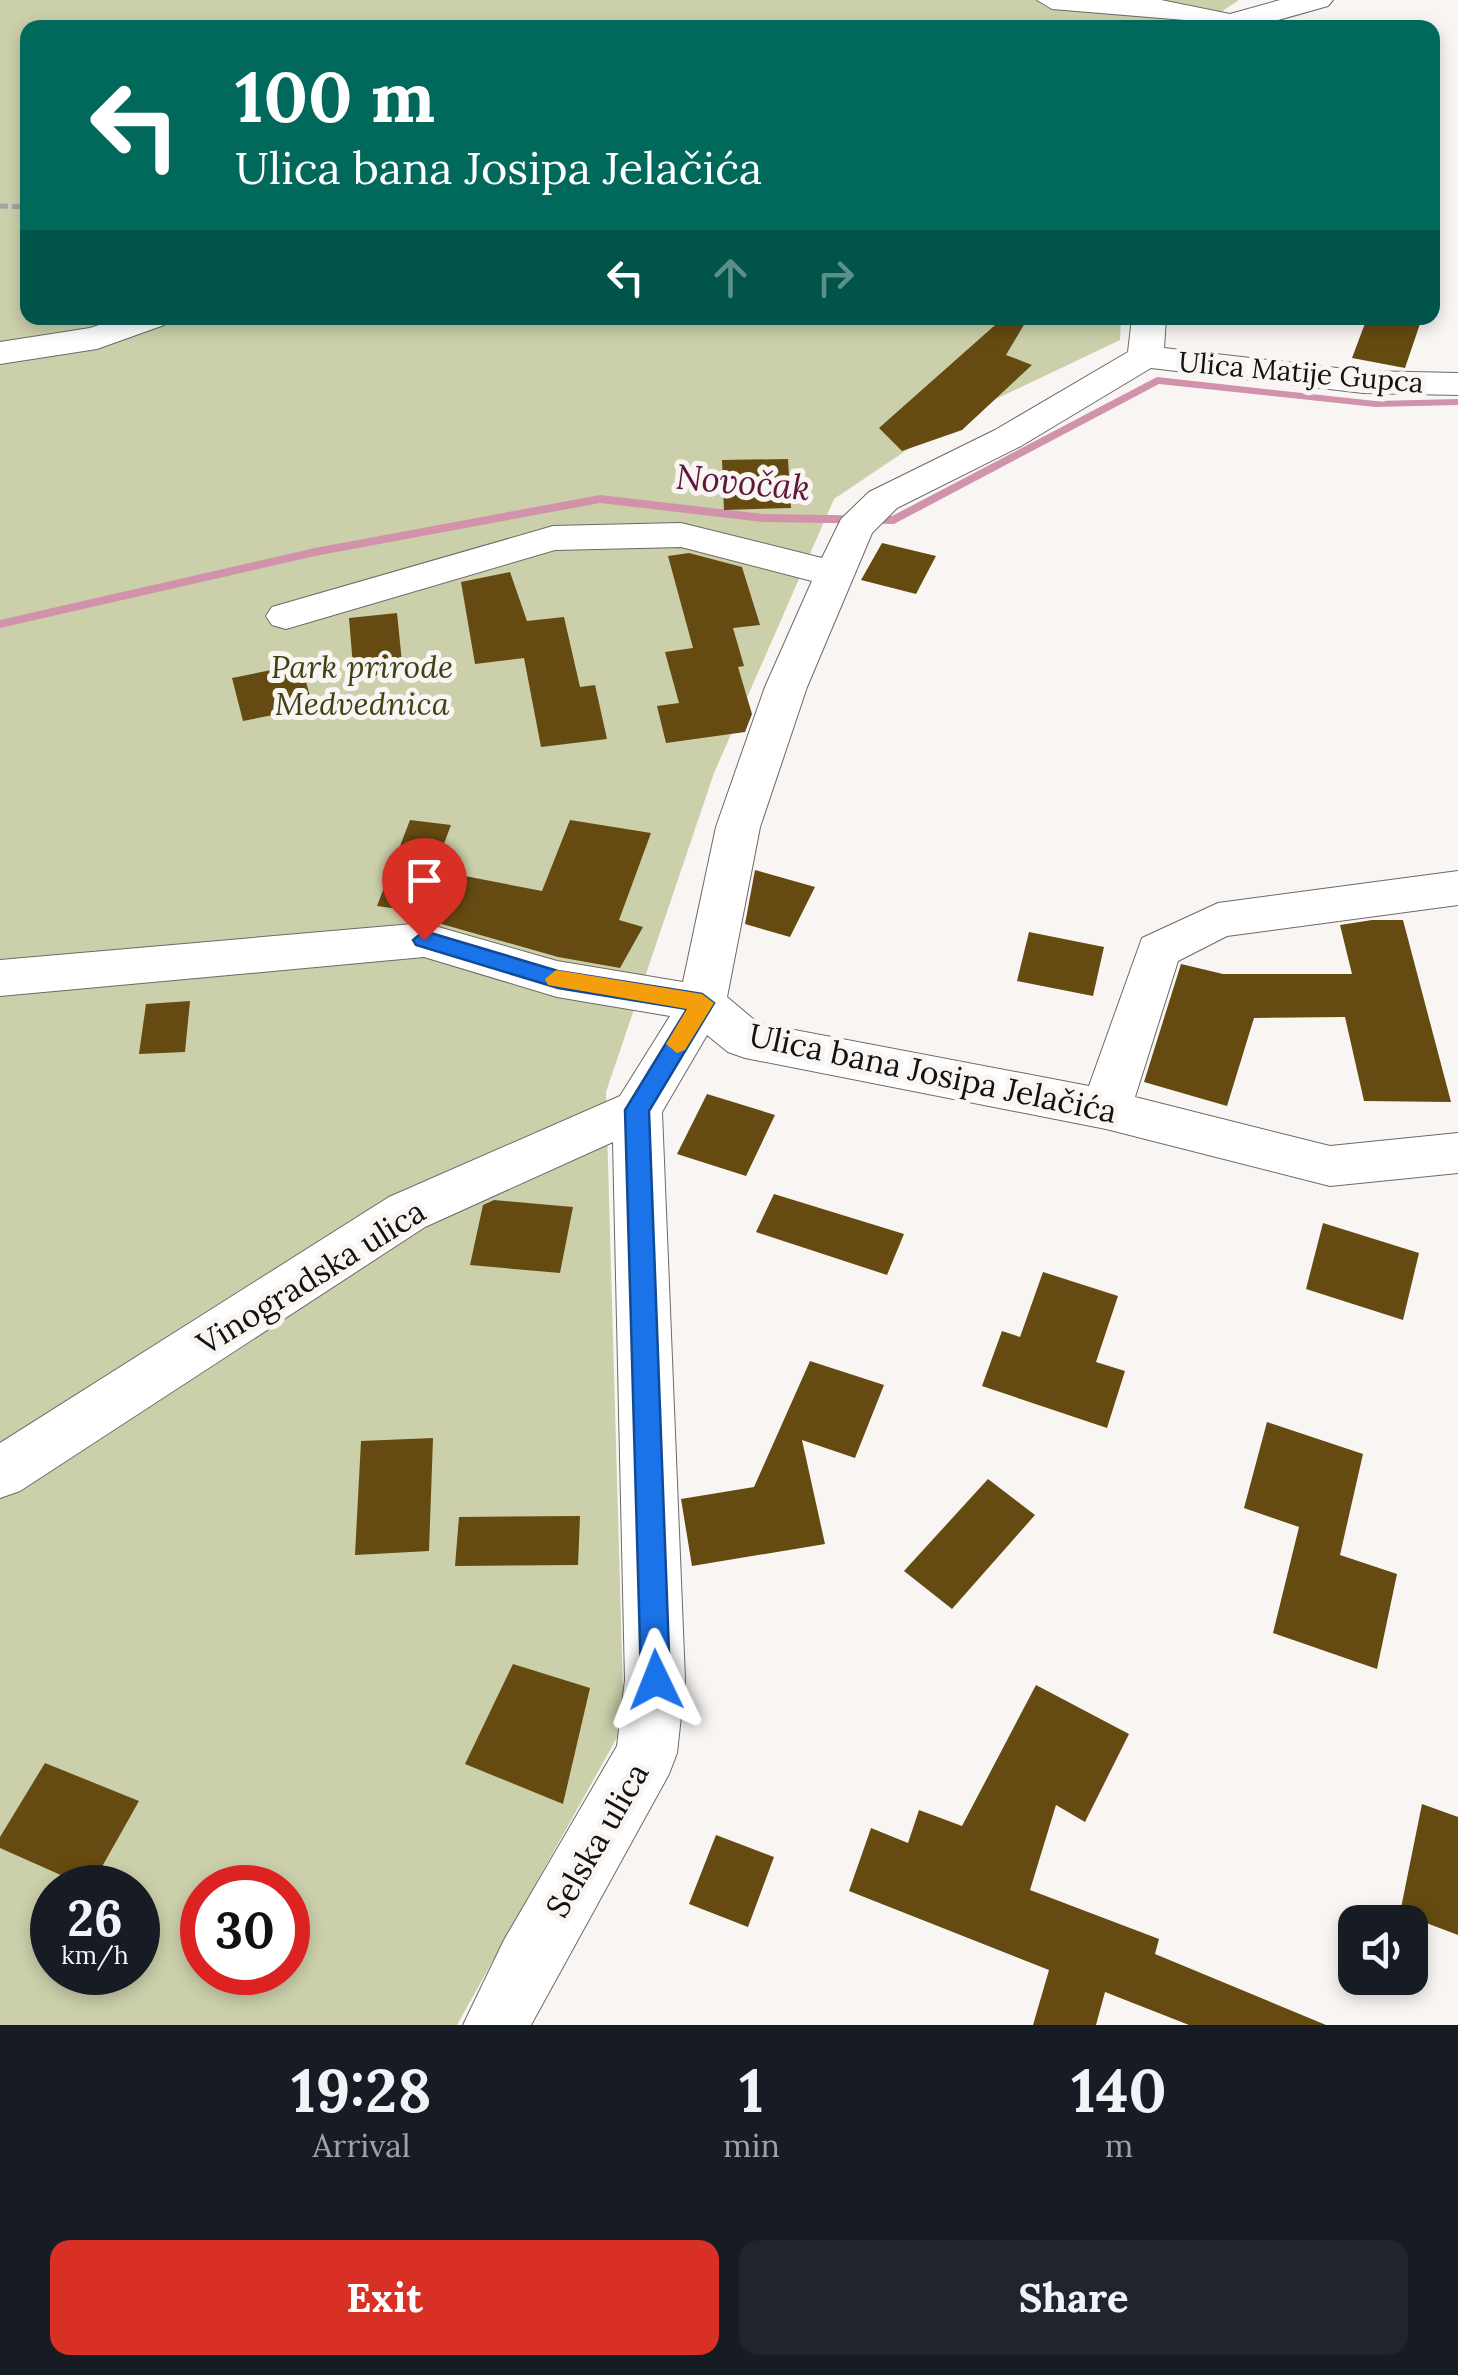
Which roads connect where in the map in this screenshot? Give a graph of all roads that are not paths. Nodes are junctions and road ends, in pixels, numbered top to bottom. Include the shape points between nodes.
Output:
1 (1052, 0) edge
2 (1318, 0) edge
3 (1211, 20) edge
4 (1248, 20) edge
5 (133, 325) edge
6 (1148, 325) edge
7 (0, 353) edge
8 (1145, 357) junction
9 (1458, 384) edge
10 (835, 574) junction
11 (286, 616) dead end
12 (1458, 888) edge
13 (0, 978) edge
14 (702, 1003) junction
15 (1106, 1109) junction
16 (637, 1110) junction
17 (1458, 1153) edge
18 (0, 1473) edge
19 (496, 2025) edge

1 - 3 street via 1188,11
2 - 4 street
5 - 7 street via 97,338
6 - 8 street
8 - 9 street, Ulica Matije Gupca via 1363,382
8 - 10 street via 869,514
10 - 11 street via 681,536 553,538
10 - 14 street via 786,687 738,827
12 - 15 street via 1218,920 1158,950
13 - 14 street via 424,940 558,979
14 - 15 street, Ulica bana Josipa Jelačića via 745,1039
14 - 16 street
15 - 17 street, Ulica bana Josipa Jelačića via 1330,1166
16 - 18 street, Vinogradska ulica via 407,1212
16 - 19 street, Selska ulica via 656,1680 647,1753

